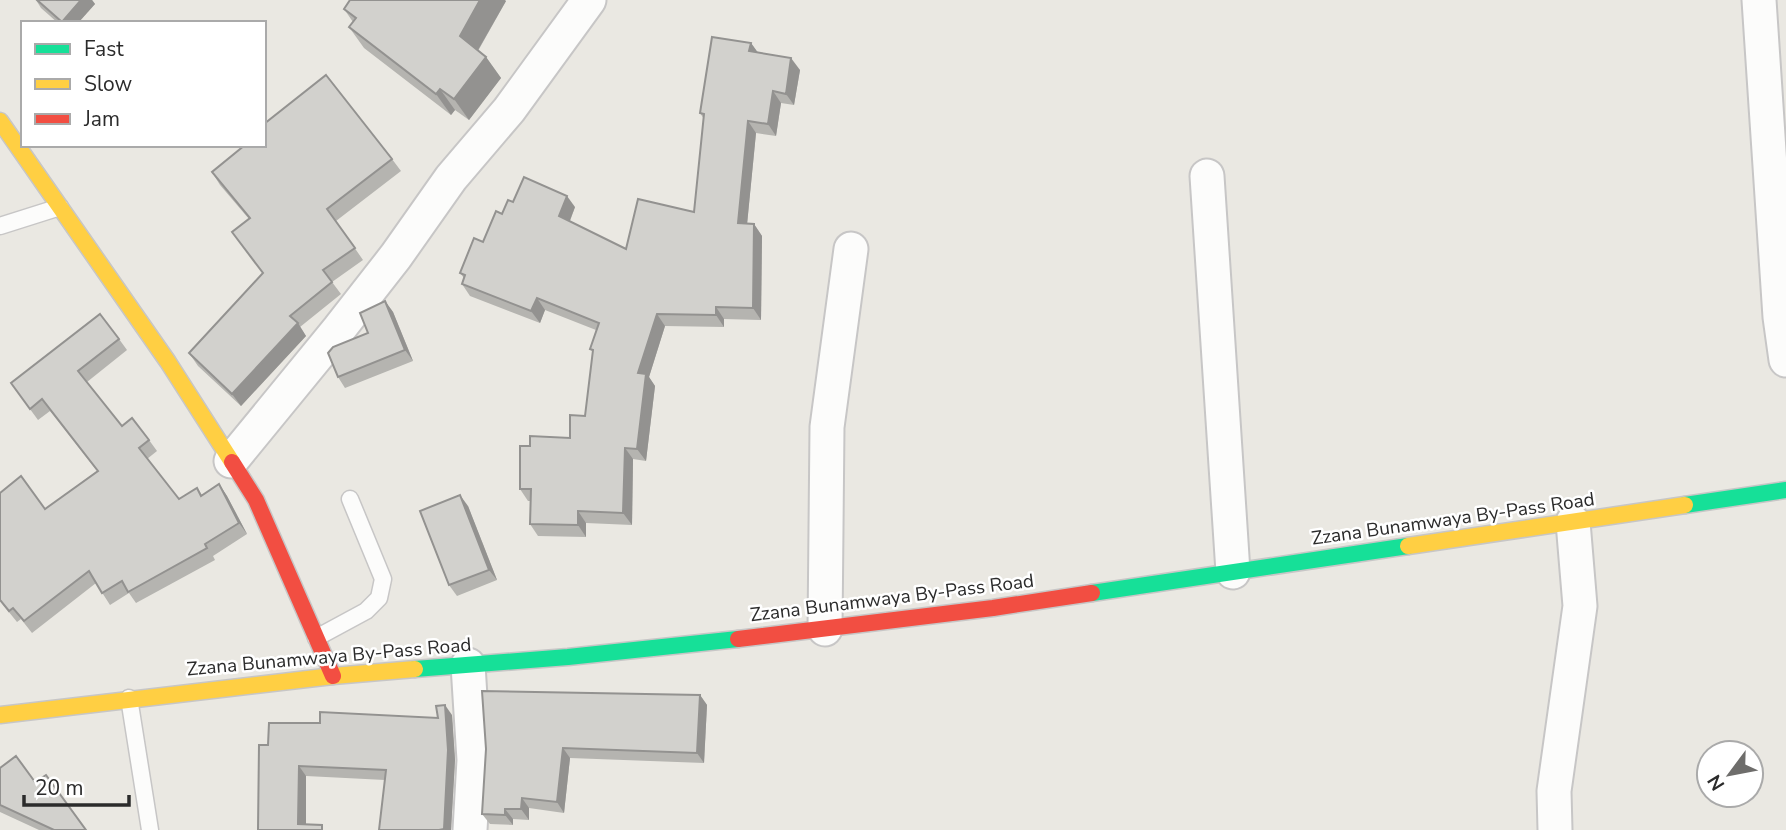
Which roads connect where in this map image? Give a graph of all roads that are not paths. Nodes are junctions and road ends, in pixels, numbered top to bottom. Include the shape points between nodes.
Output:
1 (589, 0) edge
2 (1759, 0) edge
3 (0, 121) edge
4 (1207, 176) dead end
5 (60, 207) junction
6 (0, 226) edge
7 (851, 249) dead end
8 (1786, 360) edge
9 (231, 461) junction
10 (1786, 490) edge
11 (350, 499) dead end
12 (1573, 523) junction
13 (1233, 572) junction
14 (825, 629) junction
15 (316, 638) junction
16 (468, 665) junction
17 (333, 676) junction
18 (129, 698) junction
19 (0, 715) edge
20 (150, 830) edge
21 (470, 830) edge
22 (1555, 830) edge

1 - 9 street via 396,256
2 - 8 street
3 - 5 street
4 - 13 street
5 - 6 lane
5 - 9 street
7 - 14 street via 827,427
9 - 15 street via 256,500
10 - 12 street, Zzana Bunamwaya By-Pass Road
11 - 15 lane via 383,579 379,598 366,611
12 - 13 street, Zzana Bunamwaya By-Pass Road
12 - 22 street via 1580,606 1554,791
13 - 14 street, Zzana Bunamwaya By-Pass Road
14 - 16 street, Zzana Bunamwaya By-Pass Road
15 - 17 street
16 - 17 street, Zzana Bunamwaya By-Pass Road
16 - 21 street via 474,760
17 - 18 street, Zzana Bunamwaya By-Pass Road
18 - 19 street, Zzana Bunamwaya By-Pass Road
18 - 20 lane

